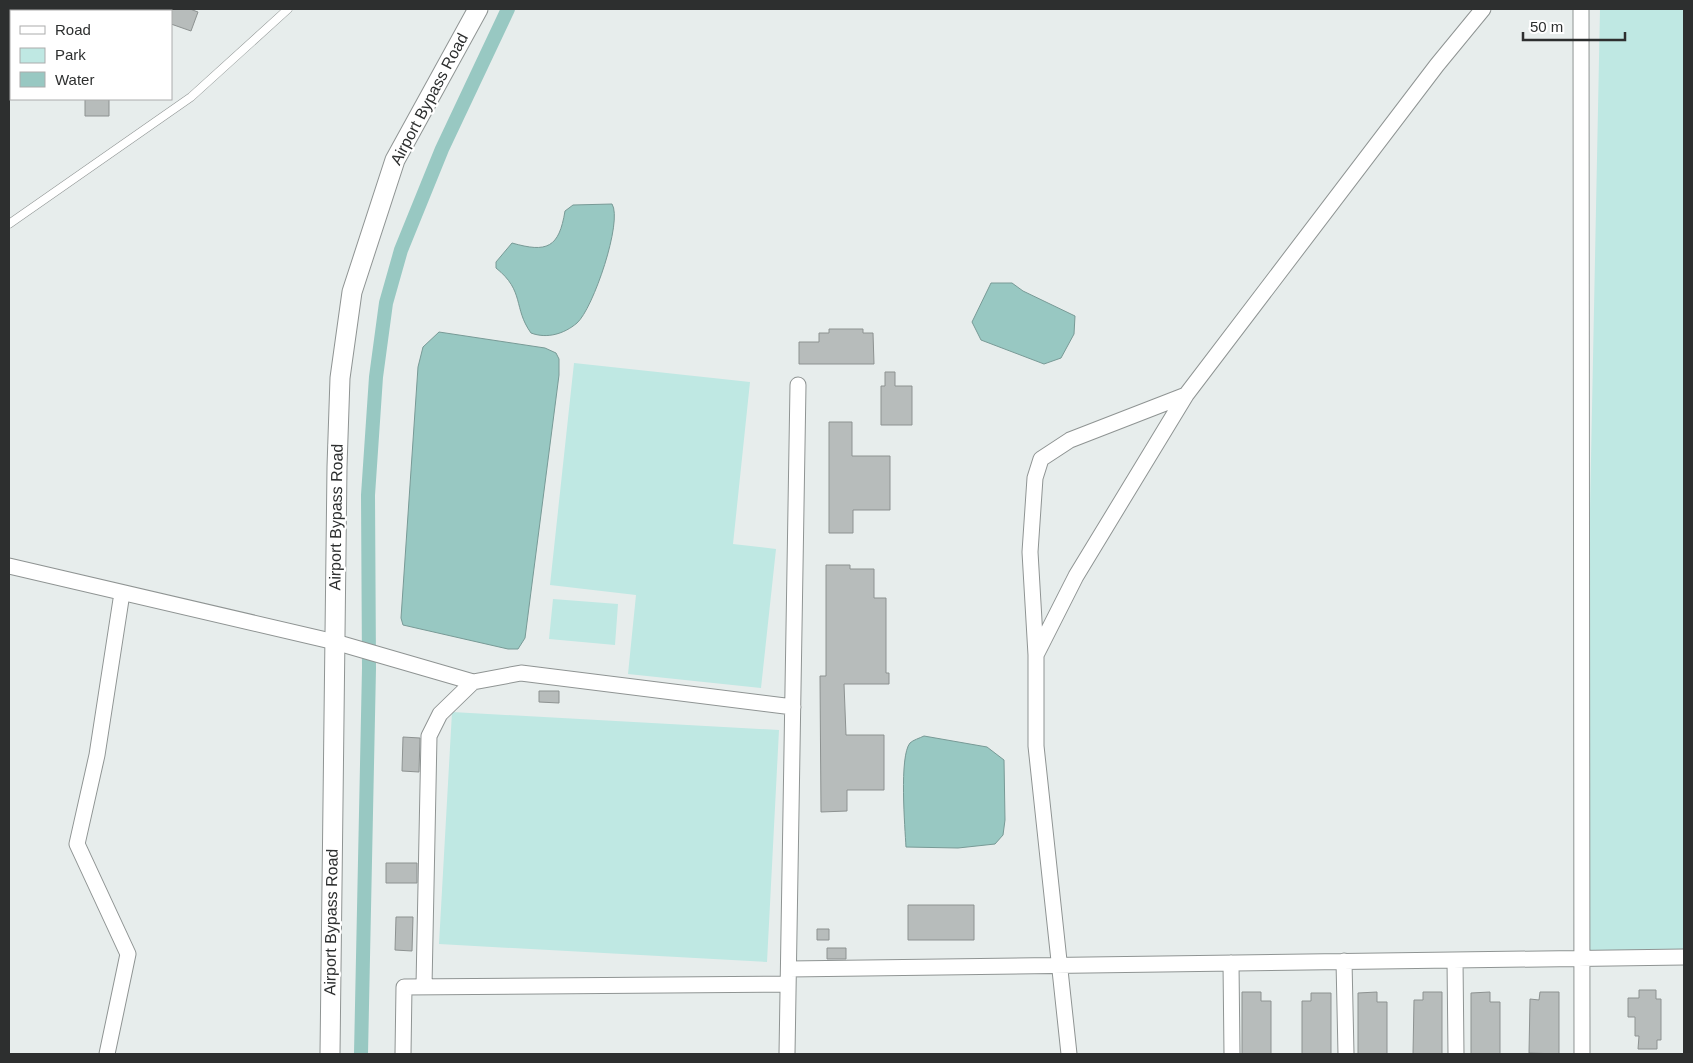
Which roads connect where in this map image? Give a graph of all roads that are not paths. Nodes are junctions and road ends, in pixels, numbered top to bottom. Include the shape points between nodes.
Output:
1 (288, 9) edge
2 (478, 9) edge
3 (1483, 9) edge
4 (1581, 9) edge
5 (9, 224) edge
6 (798, 384) dead end
7 (1186, 395) junction
8 (9, 566) edge
9 (122, 593) junction
10 (335, 642) junction
11 (1036, 655) junction
12 (473, 682) junction
13 (793, 708) junction
14 (1684, 957) edge
15 (1581, 959) junction
16 (1455, 960) junction
17 (1344, 961) junction
18 (1231, 963) junction
19 (1060, 965) junction
20 (789, 976) junction
21 (424, 986) junction
22 (107, 1054) edge
23 (330, 1054) edge
24 (403, 1054) edge
25 (787, 1054) edge
26 (1069, 1054) edge
27 (1232, 1054) edge
28 (1346, 1054) edge
29 (1456, 1054) edge
30 (1582, 1054) edge

1 - 5 lane via 190,97
2 - 10 street, Airport Bypass Road via 394,160 352,292 340,378
3 - 7 street
4 - 15 street
6 - 13 street
7 - 11 street via 1076,576
7 - 11 street via 1070,440 1041,459 1035,478 1030,552
8 - 9 street
9 - 10 street
9 - 22 street via 96,755 77,844 128,954
10 - 12 street
10 - 23 street, Airport Bypass Road
11 - 19 street via 1036,746
12 - 13 street via 521,673
12 - 21 street via 440,714 429,736
13 - 20 street
14 - 15 street
15 - 16 street
15 - 30 street
16 - 17 street
16 - 29 street
17 - 18 street
17 - 28 street
18 - 19 street
18 - 27 street
19 - 20 street
19 - 26 street
20 - 21 street
20 - 25 street
21 - 24 street via 404,987

